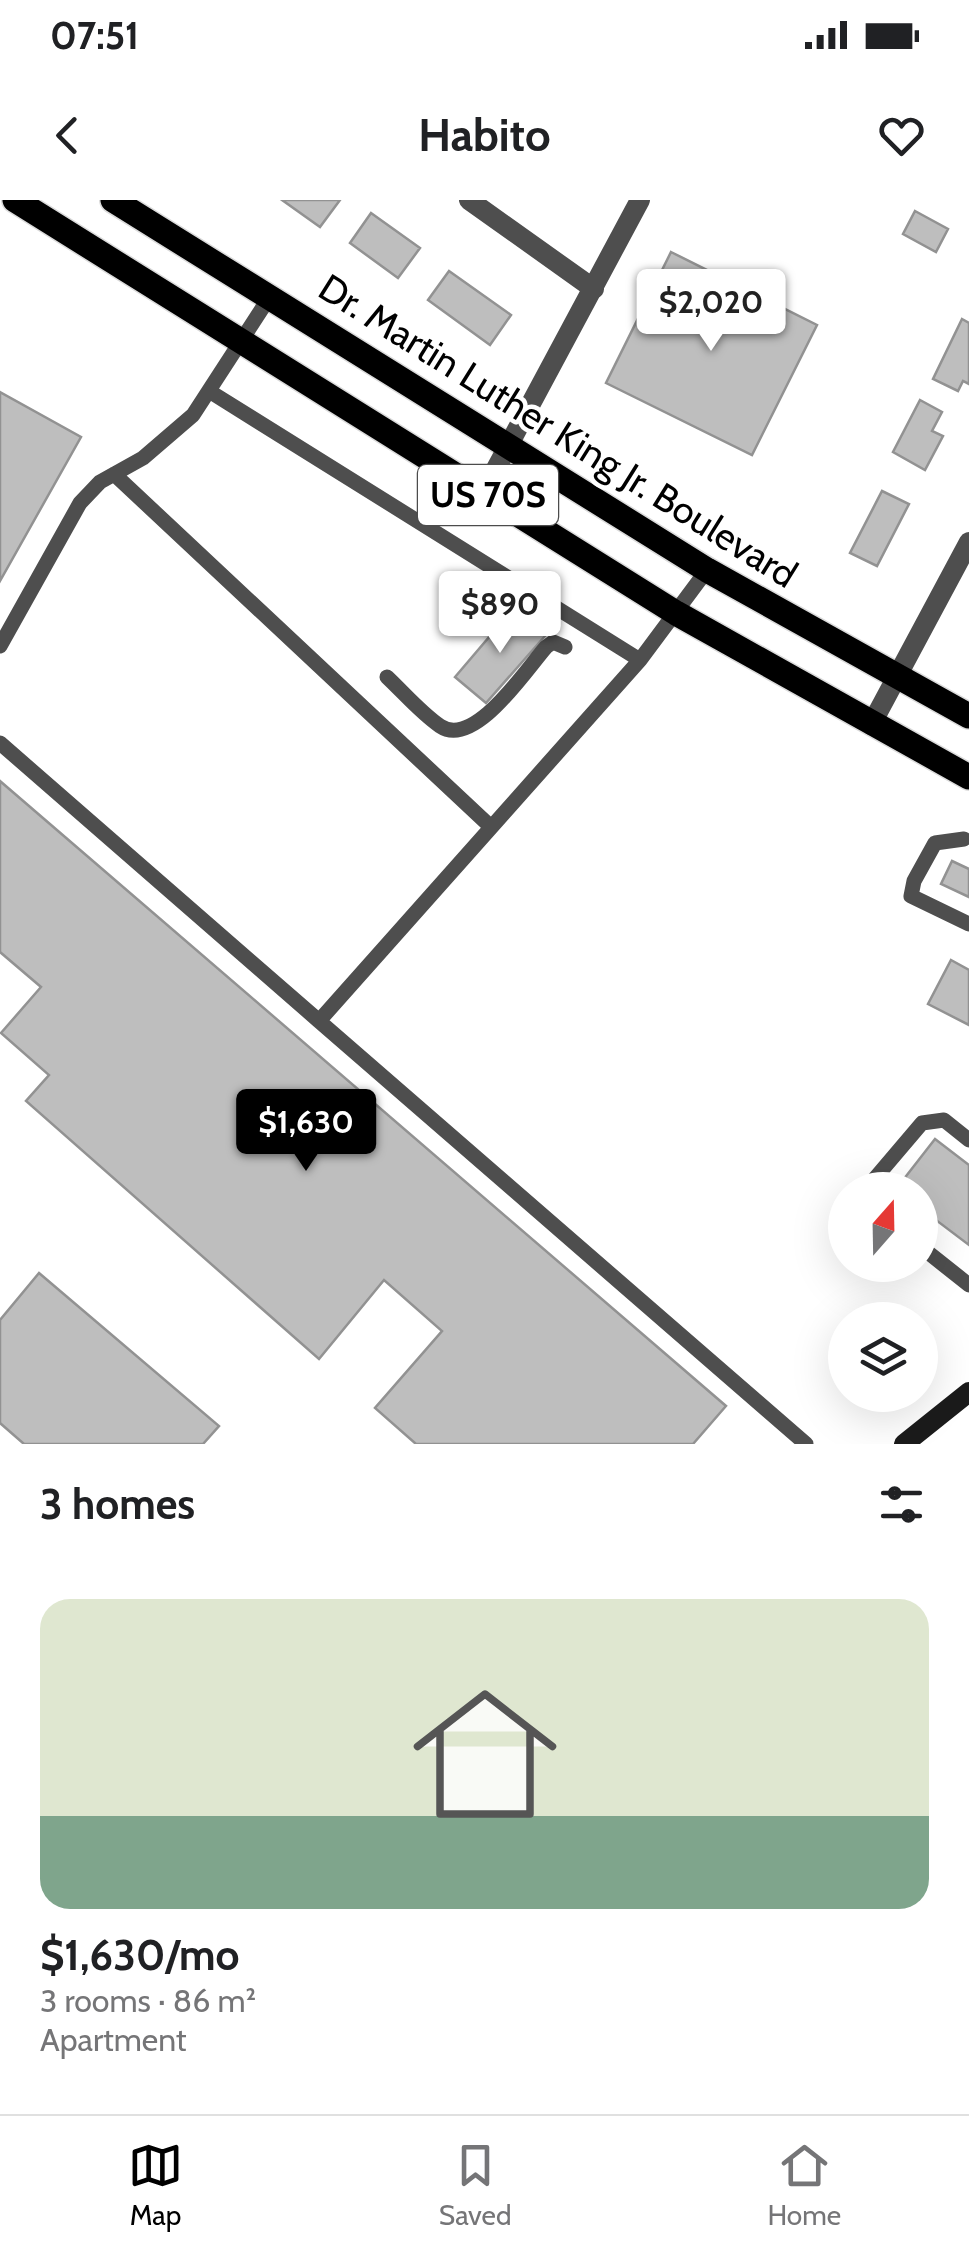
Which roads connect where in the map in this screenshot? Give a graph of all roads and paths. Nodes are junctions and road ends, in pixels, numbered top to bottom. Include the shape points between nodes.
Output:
1 (15, 200) edge
2 (113, 200) edge
3 (469, 200) edge
4 (640, 200) edge
5 (594, 289) junction
6 (269, 298) junction
7 (243, 342) junction
8 (209, 391) junction
9 (508, 447) junction
10 (114, 474) junction
11 (483, 492) junction
12 (969, 542) edge
13 (707, 570) junction
14 (676, 614) junction
15 (0, 646) edge
16 (565, 646) dead end
17 (640, 660) junction
18 (386, 677) dead end
19 (897, 678) junction
20 (969, 716) edge
21 (871, 725) junction
22 (0, 743) edge
23 (969, 777) edge
24 (491, 827) junction
25 (967, 837) edge
26 (969, 924) edge
27 (318, 1021) junction
28 (969, 1140) edge
29 (880, 1172) edge
30 (938, 1260) edge
31 (969, 1284) edge
32 (969, 1392) edge
33 (806, 1444) edge
34 (904, 1444) edge

1 - 7 main road, US 70S
2 - 6 main road, Dr. Martin Luther King Jr. Boulevard / US 70S
3 - 5 street
4 - 5 street
5 - 9 street
6 - 7 lane
6 - 9 main road, Dr. Martin Luther King Jr. Boulevard / US 70S
7 - 8 lane
7 - 11 main road, US 70S
8 - 10 lane via 193,415
8 - 17 lane
9 - 11 street
9 - 13 main road, Dr. Martin Luther King Jr. Boulevard / US 70S
10 - 15 lane via 80,503
10 - 24 lane
11 - 14 main road, US 70S
12 - 19 street
13 - 14 lane
13 - 19 main road, Dr. Martin Luther King Jr. Boulevard / US 70S
14 - 17 lane
14 - 21 main road, US 70S
16 - 18 lane via 546,647 476,726 458,732 442,728
17 - 24 lane
19 - 20 main road, Dr. Martin Luther King Jr. Boulevard / US 70S
19 - 21 street
21 - 23 main road, US 70S
22 - 27 lane
24 - 27 lane
25 - 26 lane via 934,843 911,896
27 - 33 lane
28 - 29 lane via 944,1120 922,1123
30 - 31 lane
32 - 34 main road

